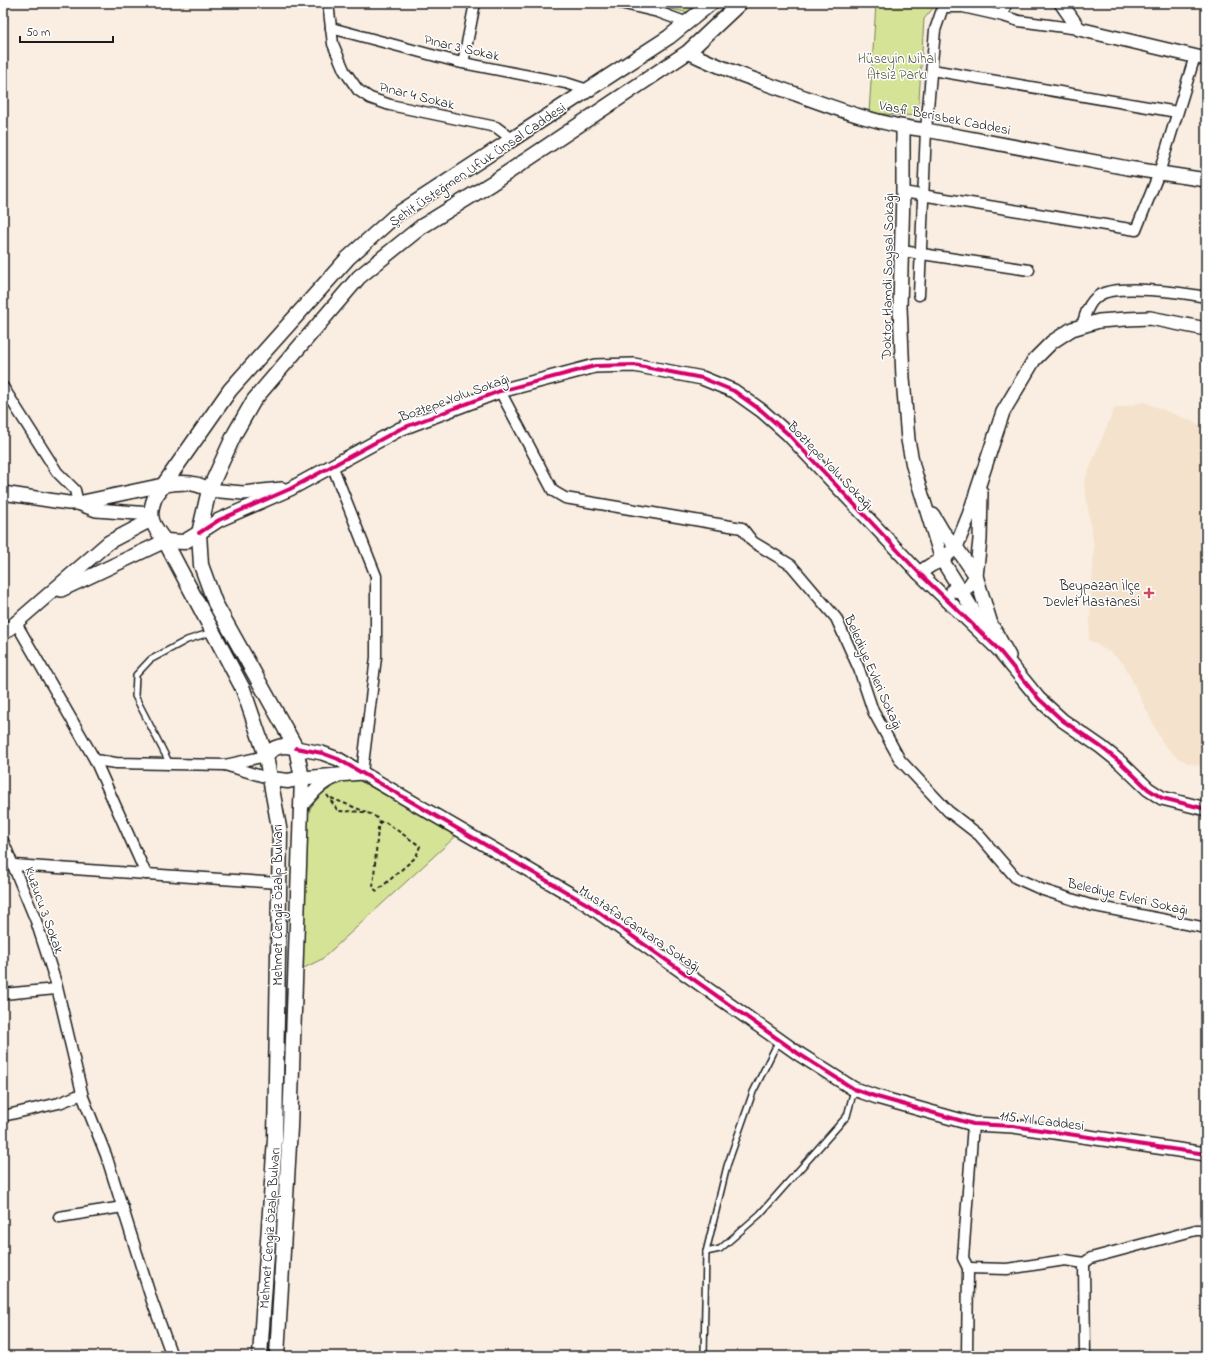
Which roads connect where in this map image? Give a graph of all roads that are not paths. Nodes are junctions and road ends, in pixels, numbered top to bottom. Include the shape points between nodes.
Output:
1 (328, 3) edge
2 (475, 3) edge
3 (620, 3) edge
4 (711, 3) edge
5 (740, 3) edge
6 (1006, 3) edge
7 (1061, 3) edge
8 (1003, 16) junction
9 (688, 22) junction
10 (331, 28) junction
11 (1079, 30) junction
12 (712, 31) junction
13 (691, 49) junction
14 (1201, 58) edge
15 (463, 63) junction
16 (932, 70) junction
17 (588, 90) junction
18 (1177, 112) junction
19 (903, 128) junction
20 (926, 130) junction
21 (512, 139) junction
22 (1159, 173) junction
23 (1206, 180) edge
24 (903, 192) junction
25 (924, 196) junction
26 (902, 251) junction
27 (921, 255) junction
28 (1029, 270) dead end
29 (919, 295) dead end
30 (1206, 297) edge
31 (1082, 326) junction
32 (1206, 329) edge
33 (3, 387) edge
34 (500, 391) junction
35 (332, 465) junction
36 (981, 477) junction
37 (164, 485) junction
38 (290, 489) junction
39 (209, 490) junction
40 (3, 493) edge
41 (921, 495) junction
42 (78, 503) junction
43 (151, 517) junction
44 (199, 533) junction
45 (165, 540) junction
46 (956, 546) junction
47 (942, 560) junction
48 (919, 573) junction
49 (976, 576) junction
50 (961, 591) junction
51 (45, 598) junction
52 (16, 623) junction
53 (213, 632) junction
54 (3, 634) edge
55 (998, 649) junction
56 (1017, 674) junction
57 (296, 748) junction
58 (266, 756) junction
59 (95, 760) junction
60 (171, 764) junction
61 (225, 766) junction
62 (362, 774) junction
63 (336, 776) junction
64 (302, 778) junction
65 (271, 779) junction
66 (302, 805) junction
67 (1206, 809) edge
68 (3, 841) edge
69 (14, 865) junction
70 (146, 874) junction
71 (278, 883) junction
72 (1206, 928) edge
73 (56, 989) junction
74 (3, 994) edge
75 (779, 1040) junction
76 (854, 1088) junction
77 (82, 1094) junction
78 (877, 1097) joint
79 (3, 1116) edge
80 (973, 1124) junction
81 (1206, 1154) edge
82 (122, 1207) junction
83 (59, 1217) dead end
84 (1206, 1230) edge
85 (706, 1252) junction
86 (1084, 1263) junction
87 (968, 1268) junction
88 (172, 1356) edge
89 (260, 1356) edge
90 (277, 1356) edge
91 (704, 1356) edge
92 (967, 1356) edge
93 (1085, 1356) edge

1 - 10 street, Pınar 4 Sokak
2 - 15 street
3 - 9 street
4 - 9 main road, Şehit Üsteğmen Ufuk Ünsal Caddesi
5 - 12 main road, Şehit Üsteğmen Ufuk Ünsal Caddesi
6 - 8 street
7 - 11 street
8 - 11 street via 1019,21
8 - 16 street via 963,7 943,7 936,30
9 - 12 main road
9 - 13 main road
9 - 17 main road, Şehit Üsteğmen Ufuk Ünsal Caddesi
10 - 15 street, Pınar 3 Sokak
10 - 21 street, Pınar 4 Sokak via 333,44 344,70 358,90 370,98 390,105 496,126
11 - 14 street
12 - 13 main road, Şehit Üsteğmen Ufuk Ünsal Caddesi
13 - 19 street, Vasfi Berisbek Caddesi via 714,65 839,110
13 - 39 main road, Şehit Üsteğmen Ufuk Ünsal Caddesi via 492,183 421,227 359,278 254,400 235,433
14 - 18 street
15 - 17 street, Pınar 3 Sokak via 566,83
16 - 18 street
16 - 20 street
17 - 21 main road, Şehit Üsteğmen Ufuk Ünsal Caddesi
18 - 22 street
19 - 20 street, Vasfi Berisbek Caddesi
19 - 24 street, Doktor Hamdi Soysal Sokağı
20 - 22 street, Vasfi Berisbek Caddesi
20 - 25 street
21 - 37 main road, Şehit Üsteğmen Ufuk Ünsal Caddesi via 396,215 348,258 230,390
22 - 23 street, Vasfi Berisbek Caddesi
22 - 25 street via 1136,230
24 - 25 street
24 - 26 street, Doktor Hamdi Soysal Sokağı
25 - 27 street
26 - 27 street
26 - 41 street, Doktor Hamdi Soysal Sokağı via 900,314 905,410 913,466
27 - 28 street
27 - 29 street
30 - 31 street via 1164,291 1114,291 1098,295 1088,307
31 - 32 street via 1099,321 1150,318
31 - 36 street via 1072,329 1052,342 1034,360 1003,412
33 - 42 street via 57,472 75,490
34 - 35 street, Boztepe Yolu Sokağı via 400,429
34 - 48 street, Boztepe Yolu Sokağı via 595,366 634,365 702,378 734,391 788,434
34 - 72 street, Belediye Evleri Sokağı via 553,491 565,498 742,528 753,542 791,566 836,618 859,669 873,711 900,760 948,811 979,835 1016,878 1043,890 1090,905
35 - 38 street, Boztepe Yolu Sokağı
35 - 62 street via 376,576 376,657
36 - 46 street
36 - 49 street via 980,540
37 - 39 main road via 184,483
37 - 42 street
37 - 43 main road via 155,497
38 - 39 street via 243,493
38 - 44 street, Boztepe Yolu Sokağı via 219,520
39 - 44 main road, Mehmet Cengiz Özalp Bulvarı
40 - 42 street
41 - 46 street via 943,532
41 - 47 street
42 - 43 street via 96,510
43 - 45 main road, Mehmet Cengiz Özalp Bulvarı
43 - 51 street via 109,542
44 - 45 main road via 184,542
44 - 57 main road, Mehmet Cengiz Özalp Bulvarı via 201,565 215,603
45 - 51 street
45 - 53 main road, Mehmet Cengiz Özalp Bulvarı
46 - 47 street
46 - 49 street
47 - 48 street
47 - 50 street
48 - 50 street via 944,588
48 - 55 street
49 - 50 street via 969,586
49 - 56 street via 991,624
50 - 55 street
51 - 52 street
52 - 54 street
52 - 59 street
53 - 58 main road, Mehmet Cengiz Özalp Bulvarı via 243,688
53 - 60 lane via 187,640 150,660 136,675 135,696
55 - 56 street
56 - 67 street via 1062,720 1121,763 1148,789 1162,798
57 - 58 main road via 274,748
57 - 62 street, Mustafa Cankara Sokağı via 338,759
57 - 64 main road, Mehmet Cengiz Özalp Bulvarı
58 - 61 street
58 - 65 main road, Mehmet Cengiz Özalp Bulvarı
59 - 60 street
59 - 70 street
60 - 61 street
61 - 65 street
62 - 63 street
62 - 75 street, Mustafa Cankara Sokağı via 587,904
63 - 64 street
63 - 66 street via 328,780
64 - 65 main road via 288,782
64 - 66 main road, Mehmet Cengiz Özalp Bulvarı
65 - 71 main road, Mehmet Cengiz Özalp Bulvarı via 280,834
66 - 90 main road, Mehmet Cengiz Özalp Bulvarı via 299,830 290,1126
68 - 69 street, Kuzucu 3 Sokak
69 - 70 street
69 - 73 street, Kuzucu 3 Sokak via 36,921
70 - 71 street
71 - 89 main road, Mehmet Cengiz Özalp Bulvarı via 275,1138
73 - 74 street
73 - 77 street, Kuzucu 3 Sokak
75 - 76 street, Mustafa Cankara Sokağı
75 - 85 lane via 753,1092 727,1166
76 - 78 street, Mustafa Cankara Sokağı
76 - 85 lane via 847,1116 760,1214 720,1249
77 - 79 street via 59,1103
77 - 82 street, Kuzucu 3 Sokak via 106,1155
78 - 80 street, 115. Yıl Caddesi
80 - 81 street, 115. Yıl Caddesi via 1013,1126
80 - 87 street via 963,1258
82 - 83 street
82 - 88 street, Kuzucu 3 Sokak
84 - 86 street via 1196,1230 1091,1258
85 - 91 lane
86 - 87 street via 1065,1260 1007,1269
86 - 93 street
87 - 92 street

